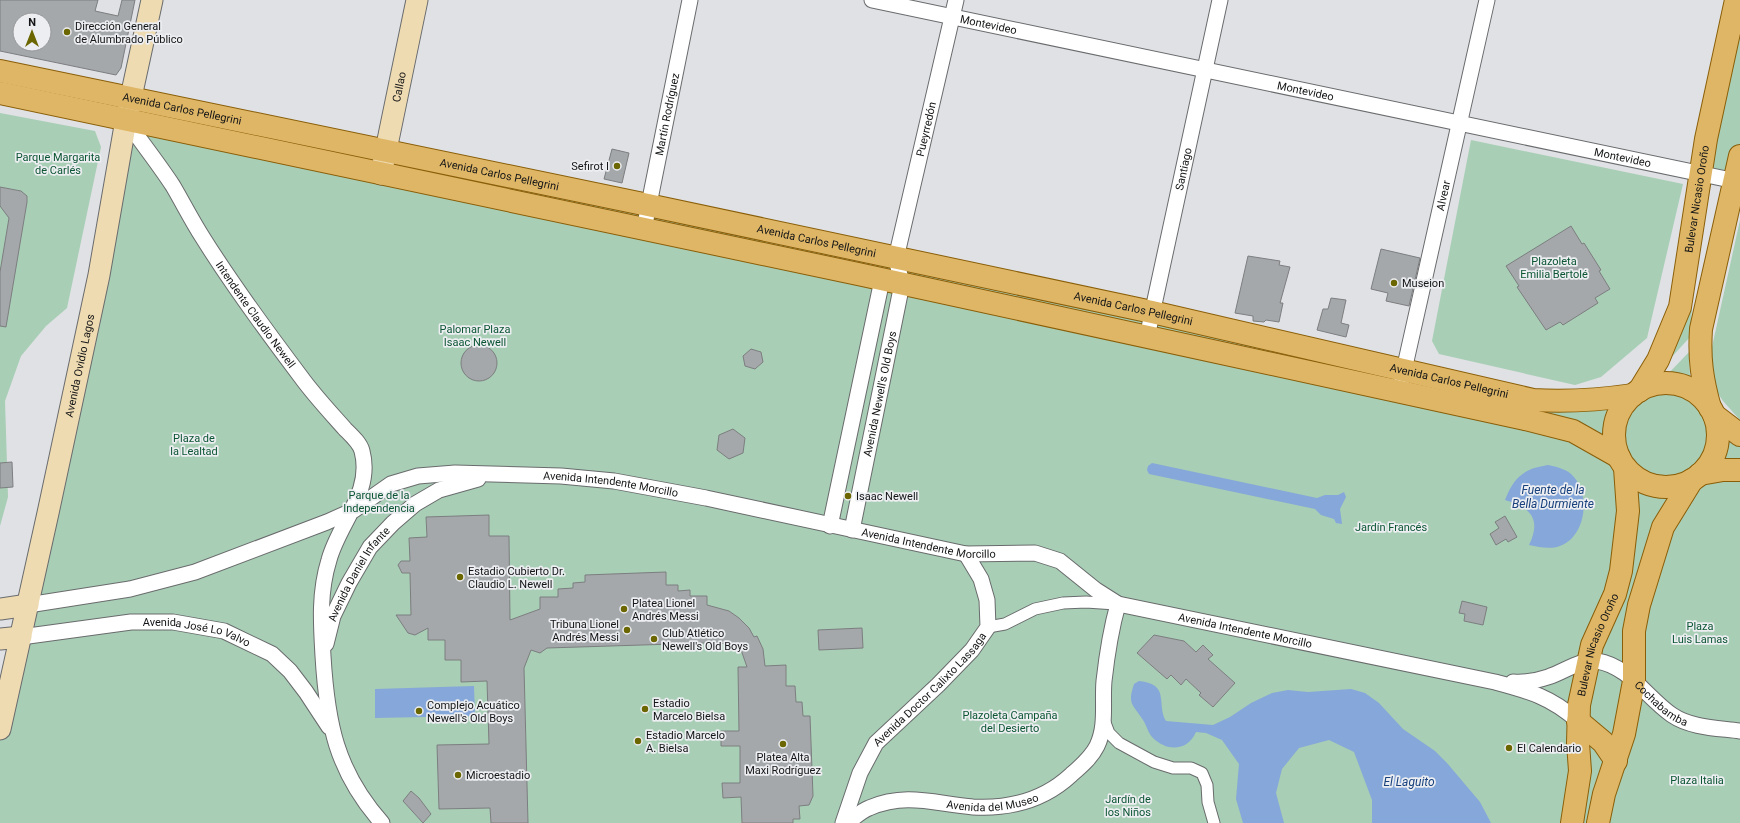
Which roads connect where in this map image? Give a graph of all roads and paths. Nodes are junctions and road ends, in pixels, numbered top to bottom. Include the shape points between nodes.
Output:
1 (152, 0) edge
2 (417, 0) edge
3 (690, 0) edge
4 (872, 0) edge
5 (956, 0) edge
6 (1220, 0) edge
7 (1487, 0) edge
8 (1736, 0) edge
9 (952, 17) junction
10 (1205, 70) junction
11 (0, 71) edge
12 (0, 93) edge
13 (131, 99) junction
14 (126, 120) junction
15 (1459, 122) junction
16 (385, 151) junction
17 (1740, 156) edge
18 (1702, 172) junction
19 (381, 174) junction
20 (1737, 181) edge
21 (648, 205) junction
22 (644, 230) junction
23 (896, 258) junction
24 (892, 282) junction
25 (1152, 312) junction
26 (1147, 337) junction
27 (1404, 370) junction
28 (1399, 392) junction
29 (1636, 393) junction
30 (1712, 411) junction
31 (1740, 435) edge
32 (1622, 462) junction
33 (1740, 470) edge
34 (504, 473) junction
35 (1696, 477) junction
36 (354, 510) junction
37 (830, 526) junction
38 (852, 530) junction
39 (966, 554) junction
40 (1118, 604) junction
41 (28, 605) junction
42 (0, 609) edge
43 (988, 627) junction
44 (21, 637) junction
45 (0, 640) edge
46 (323, 656) junction
47 (1589, 661) junction
48 (1634, 681) junction
49 (1495, 682) junction
50 (1104, 720) junction
51 (1578, 721) junction
52 (0, 729) edge
53 (1740, 731) edge
54 (332, 732) junction
55 (1616, 761) junction
56 (382, 823) edge
57 (843, 823) edge
58 (847, 823) edge
59 (1214, 823) edge
60 (1572, 823) edge
61 (1598, 823) edge

1 - 13 main road, Avenida Ovidio Lagos
2 - 16 main road, Callao
3 - 21 street, Martín Rodríguez
4 - 9 street, Montevideo
5 - 9 street, Pueyrredón
6 - 10 street, Santiago
7 - 15 street, Alvear
8 - 18 main road, Bulevar Nicasio Oroño via 1706,139
9 - 10 street, Montevideo
9 - 23 street, Pueyrredón
10 - 15 street, Montevideo
10 - 25 street, Santiago
11 - 13 main road, Avenida Carlos Pellegrini
12 - 14 main road, Avenida Carlos Pellegrini
13 - 14 main road, Avenida Ovidio Lagos
13 - 16 main road, Avenida Carlos Pellegrini
14 - 19 main road, Avenida Carlos Pellegrini
14 - 36 street, Intendente Claudio Newell via 172,185 203,238 246,301 302,378 361,448 365,464 363,482
14 - 41 main road, Avenida Ovidio Lagos via 98,275
15 - 18 street, Montevideo
15 - 27 street, Alvear
16 - 19 main road, Callao
16 - 21 main road, Avenida Carlos Pellegrini
17 - 20 main road
18 - 20 street, Montevideo
18 - 29 main road, Bulevar Nicasio Oroño via 1680,307 1658,360
19 - 22 main road, Avenida Carlos Pellegrini
20 - 30 main road via 1701,329 1702,378
21 - 22 street, Martín Rodríguez
21 - 23 main road, Avenida Carlos Pellegrini
22 - 24 main road, Avenida Carlos Pellegrini
23 - 24 street, Avenida Newell's Old Boys
23 - 25 main road, Avenida Carlos Pellegrini
24 - 26 main road, Avenida Carlos Pellegrini
24 - 37 street, Avenida Newell's Old Boys
24 - 38 street, Avenida Newell's Old Boys
25 - 26 street, Santiago
25 - 27 main road, Avenida Carlos Pellegrini
26 - 28 main road, Avenida Carlos Pellegrini
27 - 28 street, Alvear
27 - 29 main road, Avenida Carlos Pellegrini via 1533,400 1603,400
28 - 32 main road, Avenida Carlos Pellegrini via 1573,431
29 - 30 main road via 1653,385 1685,387 1699,395
29 - 32 main road via 1623,406 1616,418 1615,446
30 - 31 main road
30 - 35 main road via 1718,434 1717,445 1708,466
32 - 35 main road via 1635,476 1646,483 1658,486 1674,486
32 - 47 main road, Bulevar Nicasio Oroño via 1628,511 1621,571 1615,594 1592,645
33 - 35 main road via 1723,470
34 - 36 street, Avenida Intendente Morcillo via 418,476 391,484
34 - 37 street, Avenida Intendente Morcillo via 614,481 706,498
34 - 46 street, Avenida Daniel Infante via 439,490 416,504 393,523 370,547 349,583 333,616
35 - 48 main road via 1663,528 1639,604 1634,631
36 - 41 street via 275,543 195,572 130,589
36 - 46 street, Avenida Daniel Infante via 337,538 327,567 320,620
37 - 38 street, Avenida Intendente Morcillo
38 - 39 street, Avenida Intendente Morcillo
39 - 40 street, Avenida Intendente Morcillo via 1035,553 1060,561
39 - 43 street, Avenida Doctor Calixto Lassaga via 981,579 987,600
40 - 43 street via 1063,603 1035,609 1005,624
40 - 49 street, Avenida Intendente Morcillo
40 - 50 street, Avenida del Museo via 1110,633 1105,676
41 - 42 main road
41 - 44 main road, Avenida Ovidio Lagos
43 - 57 street, Avenida Doctor Calixto Lassaga via 972,650 953,670 876,743 860,773
44 - 45 main road
44 - 52 main road, Avenida Ovidio Lagos
44 - 54 street, Avenida José Lo Valvo via 131,622 174,622 224,631 272,654 290,671
46 - 54 street, Avenida Daniel Infante via 324,686
47 - 48 street, Cochabamba via 1610,664
47 - 49 street, Avenida Intendente Morcillo via 1528,683
47 - 51 main road, Bulevar Nicasio Oroño
48 - 53 street, Cochabamba via 1651,698 1680,719 1701,726
48 - 55 main road
49 - 51 street, Avenida Intendente Morcillo via 1530,691 1564,709
50 - 58 street, Avenida del Museo via 1097,746 1083,764 1062,783 1035,799 1002,807 972,807 923,799 893,801 868,808
50 - 59 street via 1109,733 1119,744 1154,762 1173,768 1191,768 1202,773 1208,786 1208,802
51 - 55 main road via 1603,742
51 - 60 main road, Bulevar Nicasio Oroño via 1580,771
54 - 56 street, Avenida Daniel Infante via 343,764 367,806
55 - 61 main road via 1604,794

